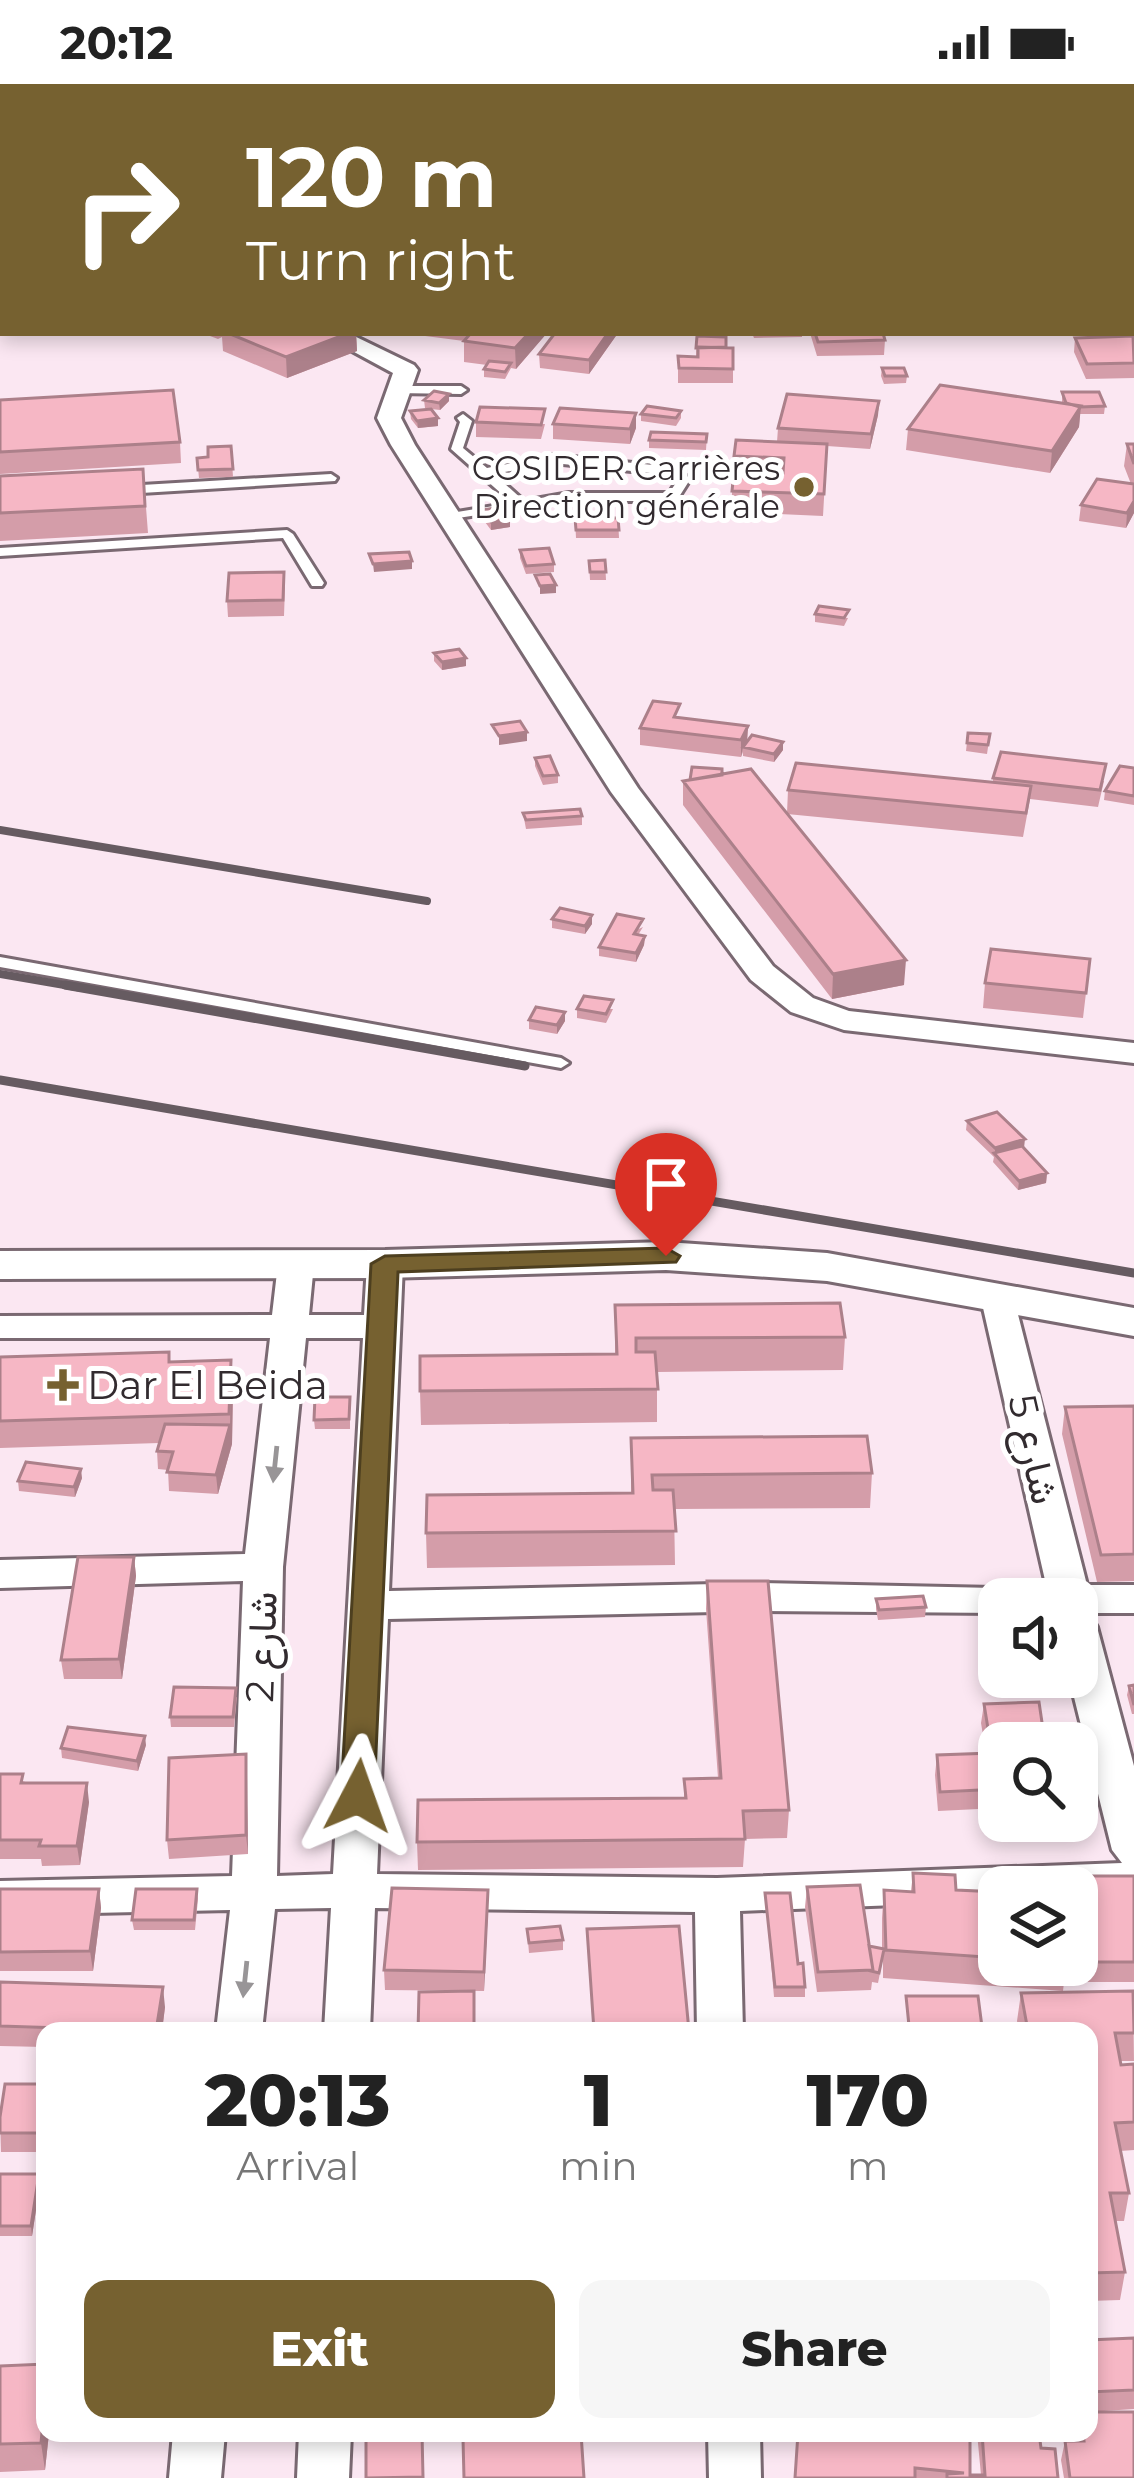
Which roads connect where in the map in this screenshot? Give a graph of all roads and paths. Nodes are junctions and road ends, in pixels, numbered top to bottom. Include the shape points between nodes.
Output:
1 (336, 336) edge
2 (461, 389) dead end
3 (399, 390) junction
4 (463, 418) dead end
5 (487, 472) junction
6 (331, 478) dead end
7 (118, 490) edge
8 (523, 505) junction
9 (449, 518) junction
10 (0, 552) edge
11 (317, 583) dead end
12 (0, 962) edge
13 (1134, 1053) edge
14 (561, 1063) dead end
15 (296, 1264) junction
16 (385, 1264) junction
17 (0, 1265) edge
18 (999, 1299) junction
19 (1134, 1322) edge
20 (290, 1326) junction
21 (382, 1326) junction
22 (0, 1327) edge
23 (263, 1567) junction
24 (0, 1574) edge
25 (1068, 1578) edge
26 (978, 1599) edge
27 (1098, 1599) edge
28 (1134, 1599) edge
29 (370, 1605) junction
30 (1095, 1698) edge
31 (1134, 1850) edge
32 (1134, 1879) edge
33 (351, 1892) junction
34 (254, 1894) junction
35 (717, 1894) junction
36 (0, 1898) edge
37 (240, 2022) edge
38 (347, 2022) edge
39 (720, 2022) edge
40 (198, 2442) edge
41 (324, 2442) edge
42 (734, 2442) edge
43 (195, 2478) edge
44 (322, 2478) edge
45 (735, 2478) edge

1 - 3 street via 406,370
2 - 3 lane
3 - 9 street via 389,418
4 - 5 lane via 457,449
5 - 8 lane
5 - 8 lane via 553,459 685,478 673,497
6 - 7 lane
8 - 9 lane
9 - 13 street via 626,792 762,974 802,1006 844,1019
10 - 11 lane via 287,534
12 - 14 lane
15 - 16 street
15 - 17 street
15 - 20 street, شارع 2
16 - 18 street via 666,1256 827,1267
16 - 21 street
18 - 19 street
18 - 25 street, شارع 5
20 - 21 street
20 - 22 street
20 -> 23 street, شارع 2
21 - 29 street
23 - 24 street
23 - 34 street, شارع 2
26 - 29 street
27 - 28 street
29 - 33 street
30 - 31 street
32 - 35 street
33 - 34 street
33 - 35 street
33 - 38 street
34 - 36 street
34 -> 37 street, شارع 2
35 - 39 street
40 - 43 street
41 - 44 street
42 - 45 street

